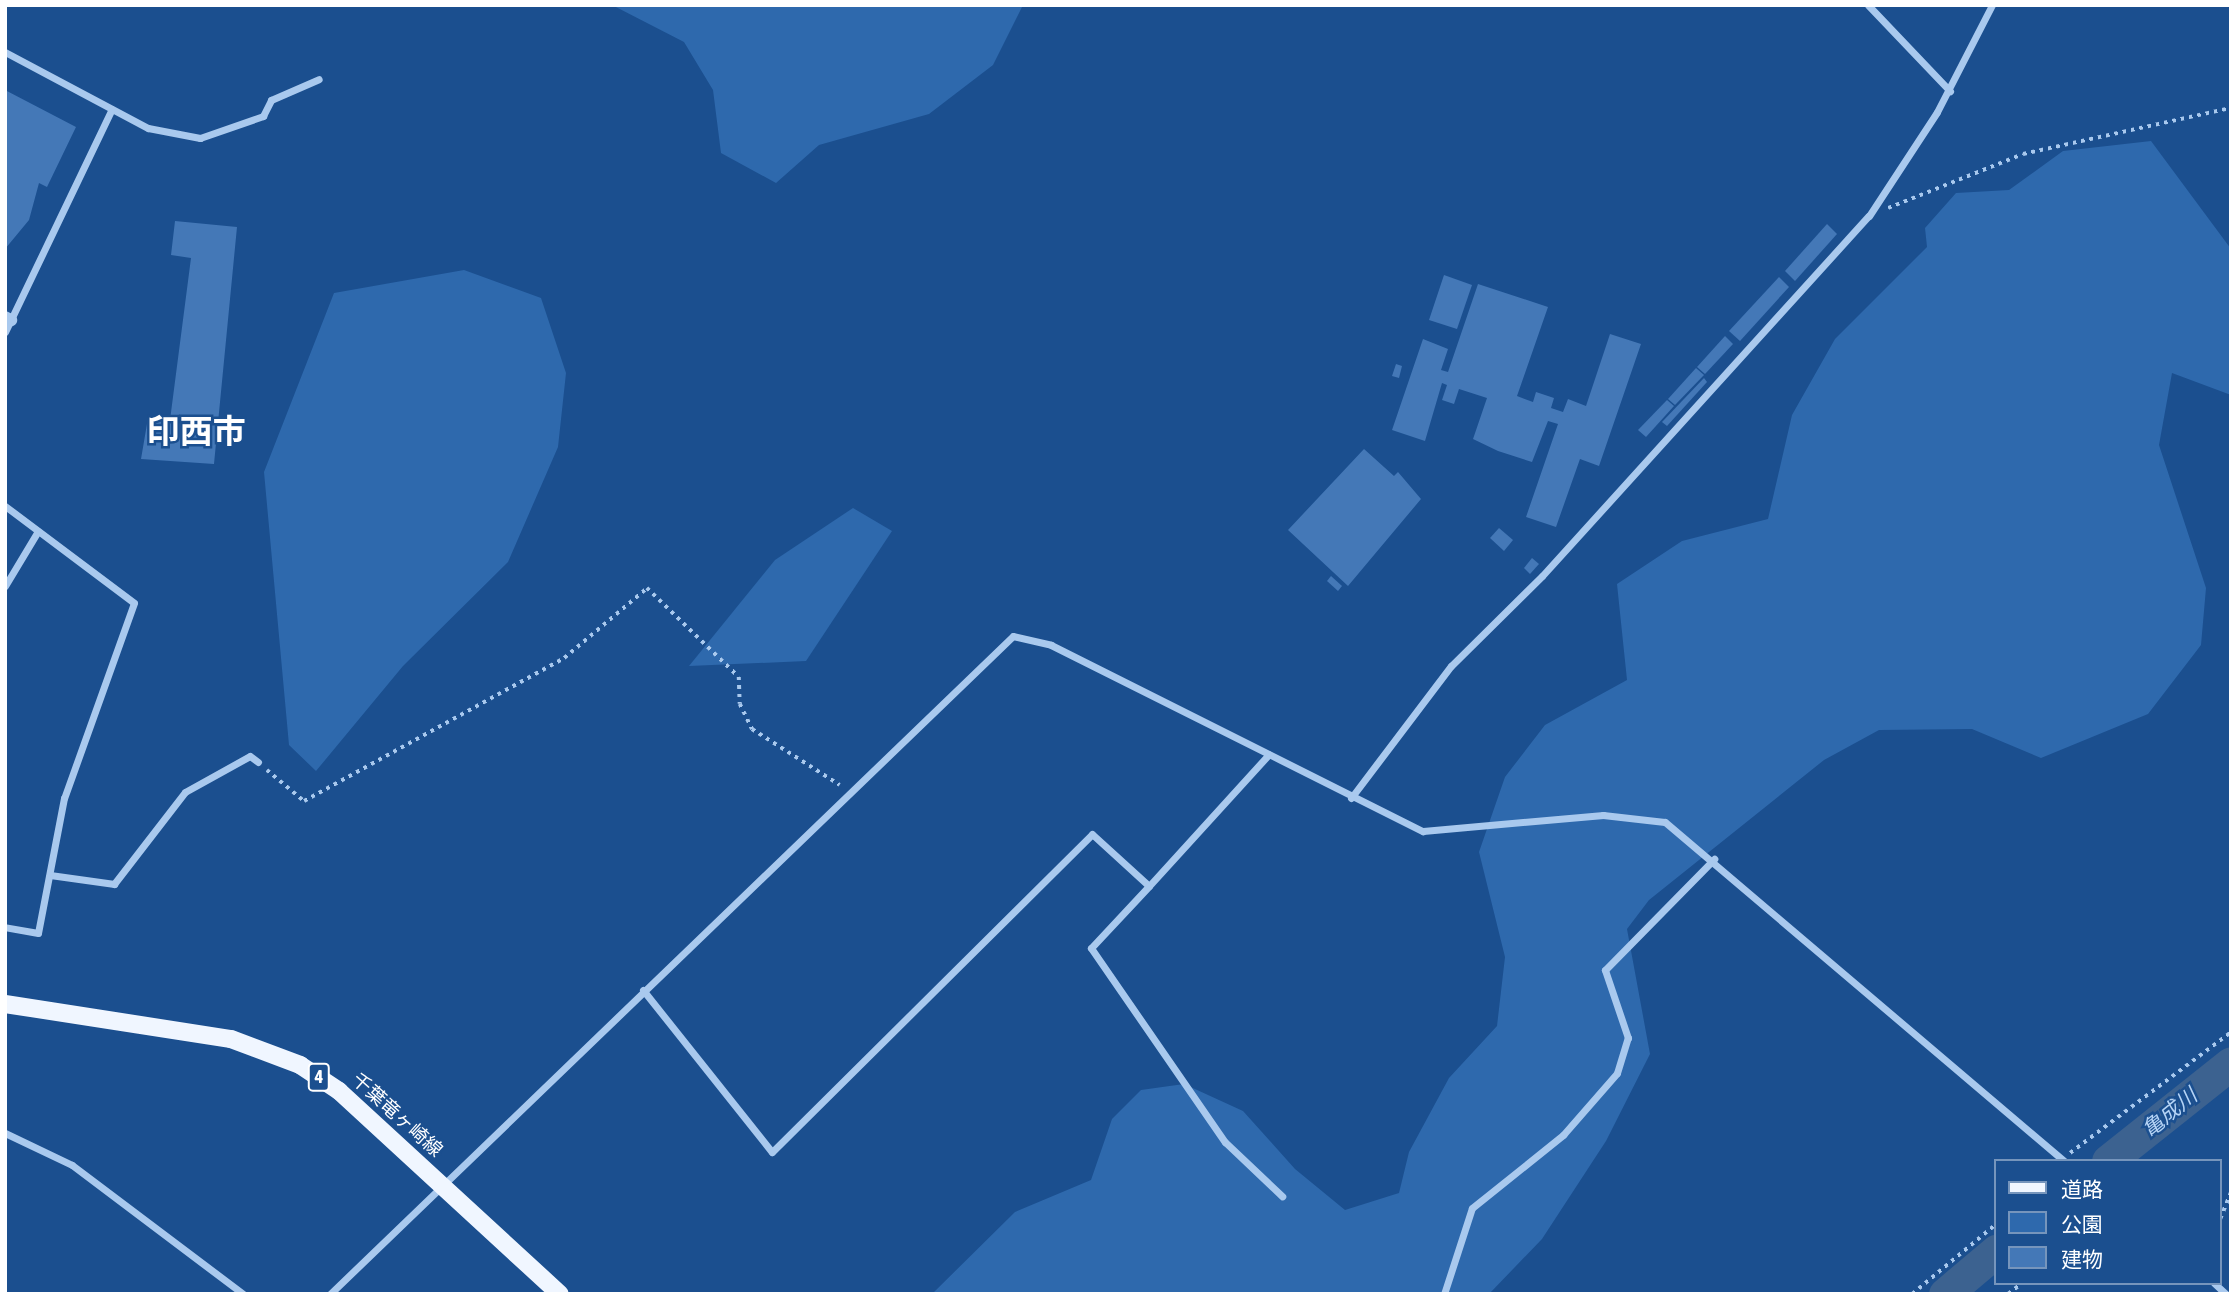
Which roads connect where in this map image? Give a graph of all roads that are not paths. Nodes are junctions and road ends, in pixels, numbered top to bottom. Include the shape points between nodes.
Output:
1 (1868, 5) edge
2 (1992, 5) edge
3 (5, 52) edge
4 (318, 79) dead end
5 (1950, 90) junction
6 (112, 109) junction
7 (7, 323) edge
8 (5, 506) edge
9 (38, 531) junction
10 (5, 586) edge
11 (1269, 754) junction
12 (258, 762) road end
13 (1352, 798) junction
14 (1714, 859) junction
15 (50, 875) junction
16 (1149, 886) junction
17 (5, 927) edge
18 (643, 990) junction
19 (5, 1004) edge
20 (5, 1133) edge
21 (2062, 1159) edge
22 (442, 1185) junction
23 (1282, 1196) dead end
24 (243, 1294) edge
25 (330, 1294) edge
26 (560, 1294) edge
27 (1444, 1294) edge

1 - 5 street
2 - 5 street
3 - 6 street
4 - 6 street via 271,100 263,116 200,138 148,128
5 - 13 street via 1869,216 1542,576 1451,666
6 - 7 street
8 - 9 street
9 - 10 street
9 - 15 street via 135,603 64,798
11 - 13 street
11 - 16 street
11 - 18 street via 1051,645 1013,636
12 - 15 street via 250,756 185,792 114,884
13 - 14 street via 1423,831 1636,816 1674,827
14 - 21 street
14 - 27 street via 1605,970 1628,1038 1617,1073 1563,1135 1472,1208
15 - 17 street via 38,933
16 - 18 street via 1092,834 772,1152
16 - 23 street via 1091,948 1225,1142
18 - 22 street
19 - 22 main road, 千葉竜ヶ崎線 / 4 via 231,1039 272,1052 339,1091
20 - 24 street via 72,1165
22 - 25 street
22 - 26 main road, 千葉竜ヶ崎線 / 4

